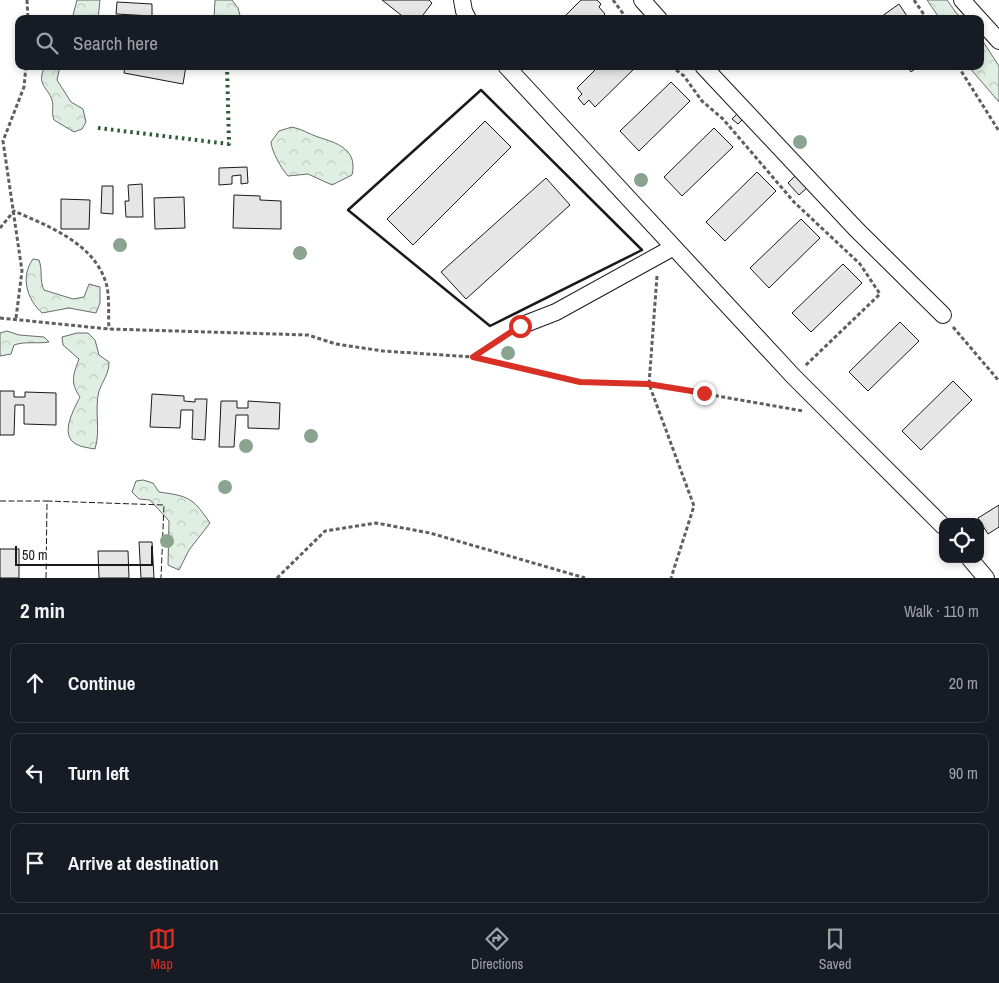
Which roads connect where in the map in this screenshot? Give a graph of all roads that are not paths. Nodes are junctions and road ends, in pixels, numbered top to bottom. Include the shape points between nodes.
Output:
1 (462, 0) edge
2 (642, 0) edge
3 (962, 0) edge
4 (466, 15) edge
5 (655, 15) edge
6 (976, 15) edge
7 (984, 24) edge
8 (999, 41) edge
9 (510, 70) edge
10 (707, 70) edge
11 (672, 248) junction
12 (943, 315) road end
13 (520, 326) road end
14 (939, 522) edge
15 (973, 563) edge
16 (986, 578) edge

1 - 4 street
2 - 5 street
3 - 6 street
7 - 8 street
9 - 11 street
10 - 12 street via 856,229
11 - 13 street via 556,312
11 - 14 street via 819,403
15 - 16 street

